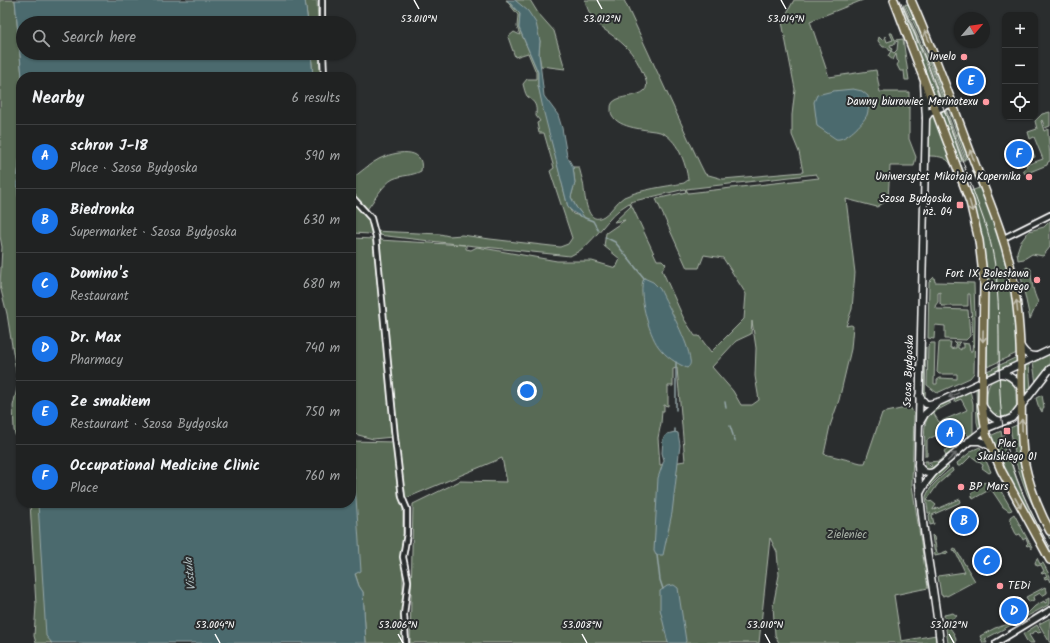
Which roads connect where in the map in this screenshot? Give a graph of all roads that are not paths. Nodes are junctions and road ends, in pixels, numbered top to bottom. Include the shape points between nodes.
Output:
1 (322, 0) edge
2 (894, 0) edge
3 (911, 0) edge
4 (322, 16) edge
5 (323, 60) edge
6 (324, 72) edge
7 (924, 78) junction
8 (953, 103) junction
9 (936, 109) junction
10 (926, 118) junction
11 (356, 202) edge
12 (1050, 215) edge
13 (1002, 239) junction
14 (1020, 345) junction
15 (1050, 350) edge
16 (1039, 356) junction
17 (1021, 364) junction
18 (1050, 369) edge
19 (997, 375) junction
20 (982, 382) junction
21 (1021, 388) junction
22 (919, 396) junction
23 (940, 401) junction
24 (982, 405) junction
25 (1021, 406) junction
26 (1009, 420) junction
27 (918, 425) junction
28 (985, 429) junction
29 (969, 441) junction
30 (990, 446) junction
31 (918, 465) junction
32 (934, 472) junction
33 (920, 497) junction
34 (1050, 531) edge
35 (1050, 560) edge
36 (1050, 610) edge
37 (406, 643) edge
38 (941, 643) edge
39 (996, 643) edge

1 - 4 street
2 - 7 main road, Szosa Bydgoska
8 -> 3 main road
5 - 6 street
7 - 9 main road, Szosa Bydgoska
7 - 10 street, Szosa Bydgoska
8 - 9 street
13 -> 8 main road
9 - 10 street via 928,113
9 -> 20 main road, Szosa Bydgoska via 970,202 980,241 984,282
10 - 22 street, Szosa Bydgoska
11 - 37 street via 371,218 376,237 396,446 402,497 406,509 407,534 403,557 408,581 404,615
12 - 13 street
14 -> 13 main road via 1016,299
14 - 16 street via 1031,356
14 - 17 main road
15 - 16 street
16 - 17 street
17 - 19 street
17 - 21 main road
18 - 25 street
19 - 20 street
19 - 21 street via 1007,374
20 -> 23 street
20 - 24 main road, Szosa Bydgoska
21 - 25 main road
22 - 23 street via 926,404
22 - 27 street, Szosa Bydgoska
23 - 27 street via 928,410
24 - 26 street via 996,420
24 - 28 main road, Szosa Bydgoska
25 - 26 street
34 -> 25 main road via 1038,507 1027,471
26 - 28 street
27 - 31 street, Szosa Bydgoska
28 - 29 street
28 - 30 main road, Szosa Bydgoska
29 - 30 street via 980,441
32 -> 29 street
30 -> 35 main road, Szosa Bydgoska
31 - 32 street via 924,473
31 - 33 street, Szosa Bydgoska
32 - 33 street via 926,482
33 - 38 street, Szosa Bydgoska
36 - 39 street

